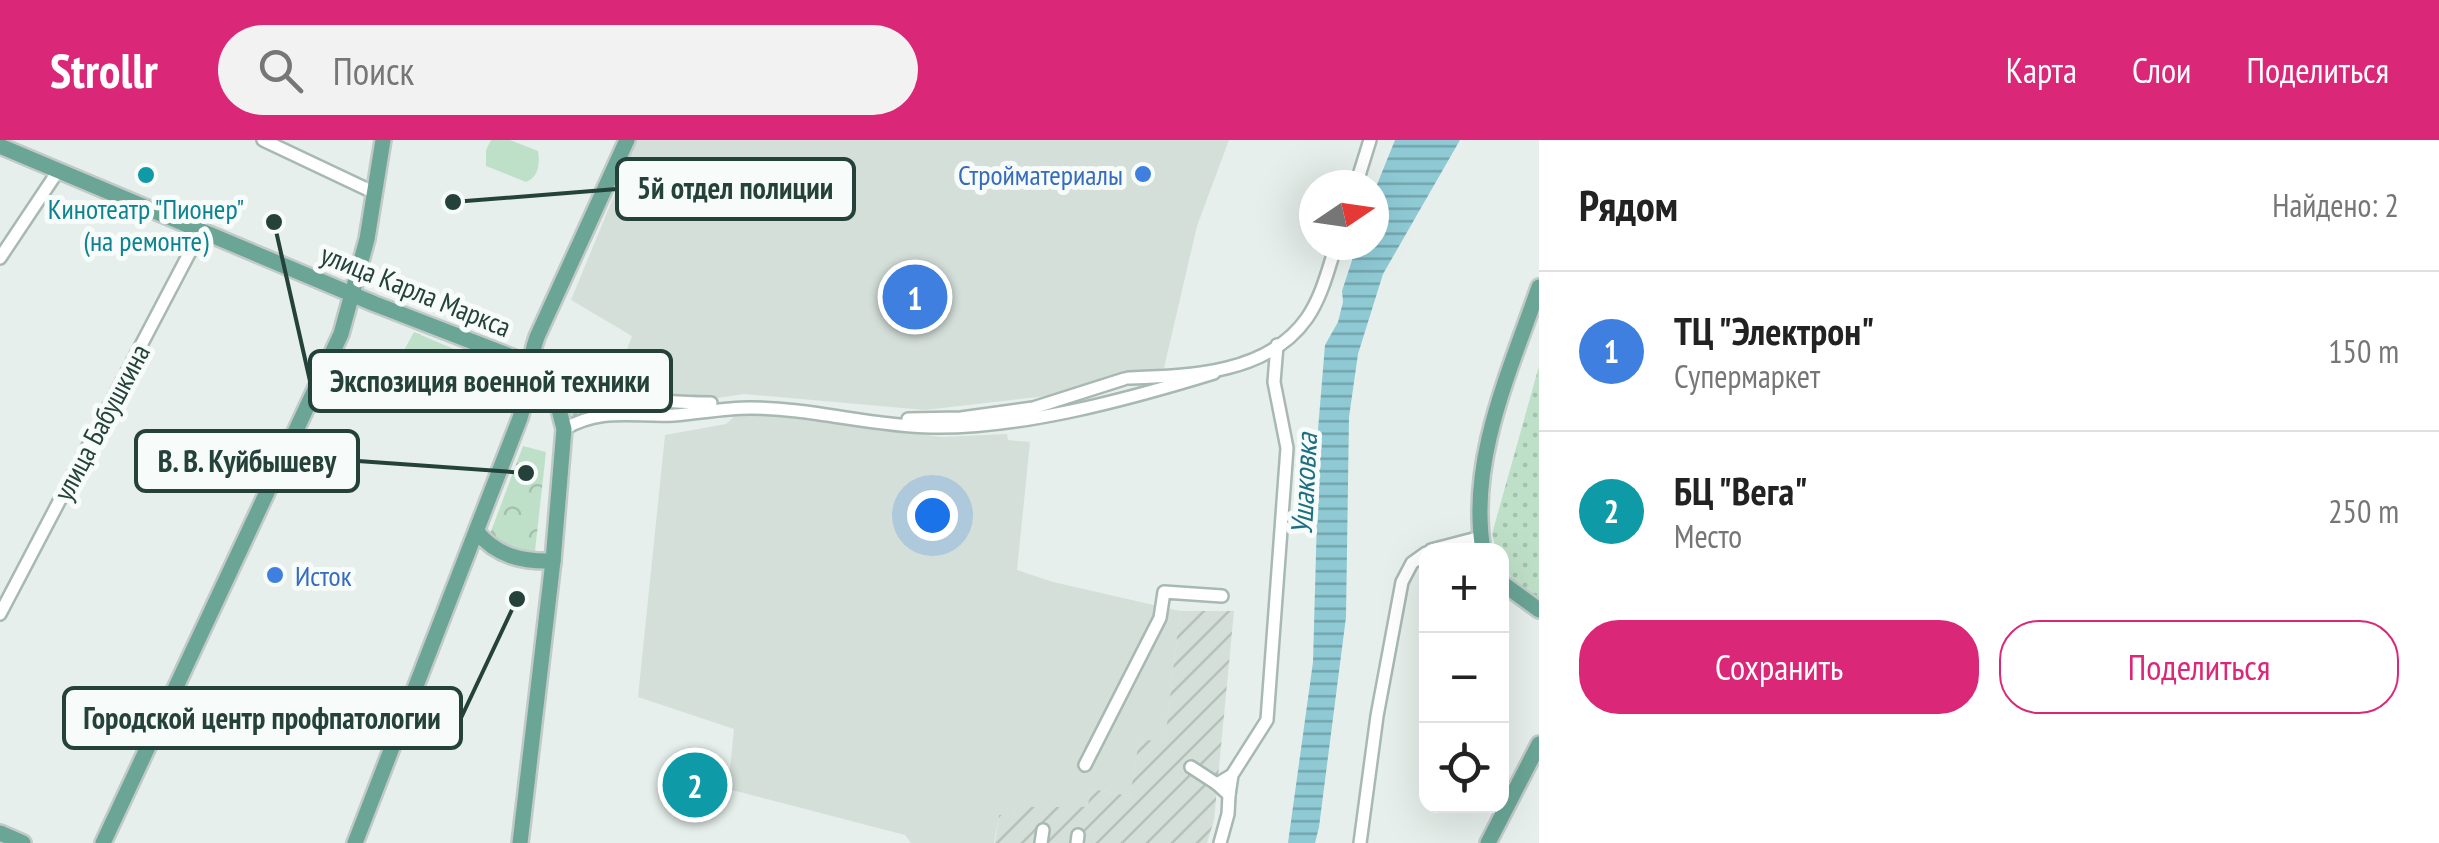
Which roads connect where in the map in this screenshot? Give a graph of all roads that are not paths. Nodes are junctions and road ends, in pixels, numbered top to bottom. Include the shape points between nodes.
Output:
1 (264, 140) edge
2 (383, 140) edge
3 (627, 140) edge
4 (1370, 140) edge
5 (0, 146) edge
6 (58, 170) junction
7 (1361, 170) edge
8 (375, 193) junction
9 (202, 229) junction
10 (0, 258) edge
11 (1331, 260) edge
12 (1539, 287) edge
13 (354, 294) junction
14 (538, 337) junction
15 (1277, 345) junction
16 (528, 361) junction
17 (551, 372) junction
18 (1126, 378) junction
19 (1215, 378) junction
20 (527, 390) junction
21 (556, 392) junction
22 (1131, 396) junction
23 (564, 429) junction
24 (477, 532) junction
25 (1482, 543) edge
26 (1419, 558) edge
27 (553, 561) junction
28 (1509, 588) edge
29 (1222, 596) dead end
30 (1539, 610) edge
31 (0, 614) edge
32 (1539, 744) edge
33 (1087, 762) dead end
34 (1190, 767) dead end
35 (1232, 775) junction
36 (1217, 784) junction
37 (1230, 795) junction
38 (0, 833) edge
39 (23, 843) edge
40 (103, 843) edge
41 (355, 843) edge
42 (520, 843) edge
43 (1220, 843) edge
44 (1360, 843) edge
45 (1488, 843) edge

1 - 8 street
2 - 8 main road
3 - 14 main road
4 - 7 street
5 - 6 main road, улица Карла Маркса
6 - 9 main road, улица Карла Маркса
6 - 10 street
8 - 13 main road
9 - 13 main road, улица Карла Маркса
9 - 31 street, улица Бабушкина
11 - 15 street via 1306,319
12 - 25 main road via 1482,468
13 - 16 main road, улица Карла Маркса
13 - 40 main road
14 - 16 main road
14 - 17 main road
15 - 19 street
15 - 35 street via 1274,382 1287,448 1267,720
16 - 17 main road, улица Карла Маркса
16 - 20 main road
17 - 18 street, улица Карла Маркса via 640,400 904,419 1033,408
17 - 21 main road
18 - 19 street, улица Карла Маркса
18 - 22 street via 1120,392
19 - 22 street
20 - 21 main road via 547,382
20 - 24 main road
21 - 23 main road
22 - 23 street via 974,425 931,427 752,408 612,414
23 - 27 main road
24 - 27 main road via 490,548
24 - 41 main road
26 - 44 street via 1402,582
27 - 42 main road
28 - 30 main road
29 - 33 street via 1164,592 1160,618
32 - 45 main road
34 - 36 street
35 - 36 street
35 - 37 street
36 - 37 street
37 - 43 street
38 - 39 main road

